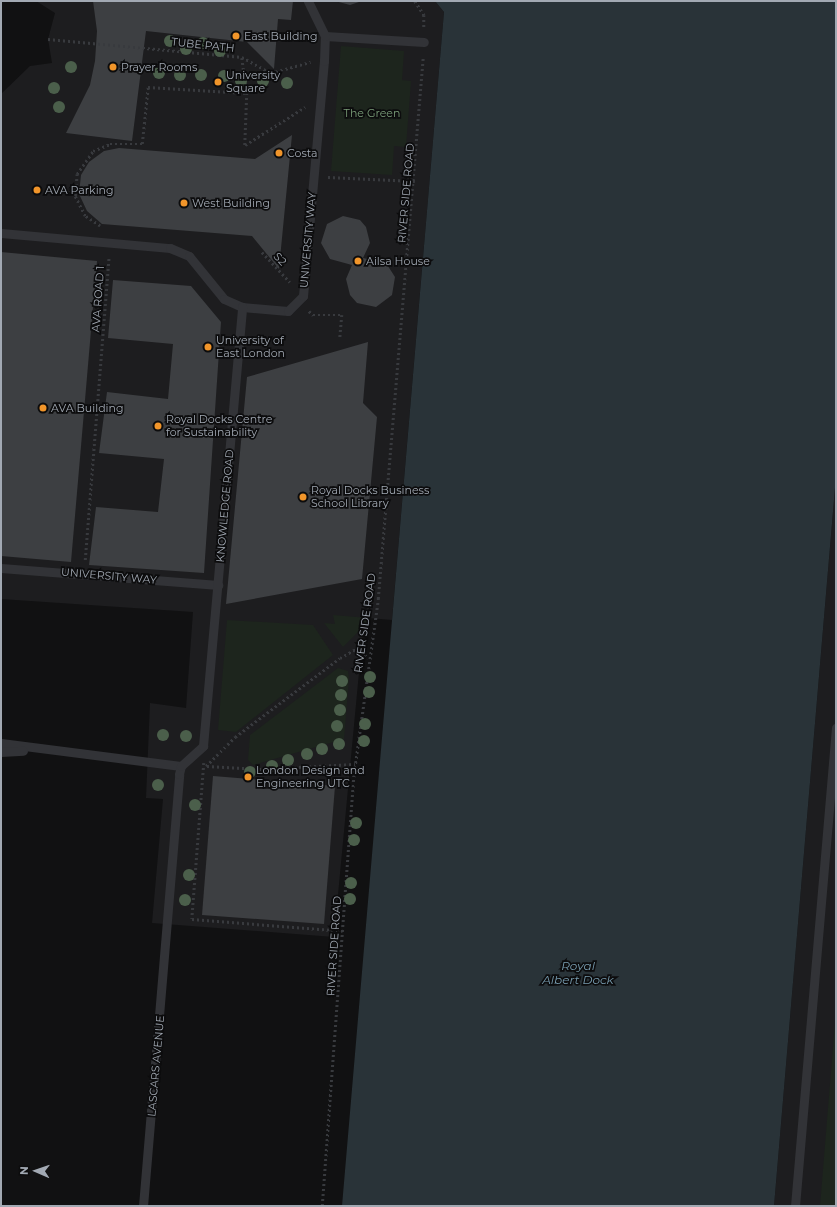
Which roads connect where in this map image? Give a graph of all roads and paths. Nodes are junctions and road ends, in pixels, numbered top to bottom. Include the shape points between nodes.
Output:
1 (308, 1) edge
2 (415, 1) edge
3 (325, 36) junction
4 (48, 39) dead end
5 (424, 42) junction
6 (242, 57) junction
7 (324, 61) junction
8 (247, 93) junction
9 (322, 96) junction
10 (314, 176) junction
11 (416, 181) junction
12 (1, 233) edge
13 (109, 243) junction
14 (262, 252) dead end
15 (301, 298) junction
16 (242, 308) junction
17 (340, 339) dead end
18 (1, 568) edge
19 (84, 574) junction
20 (218, 586) junction
21 (368, 658) junction
22 (836, 728) edge
23 (1, 743) edge
24 (198, 750) junction
25 (43, 751) junction
26 (1, 752) edge
27 (356, 764) junction
28 (181, 766) junction
29 (206, 766) junction
30 (343, 931) junction
31 (143, 1206) edge
32 (322, 1206) edge
33 (795, 1206) edge

1 - 3 lane, UNIVERSITY WAY
2 - 5 path, RIVER SIDE ROAD via 424,15
3 - 5 lane
3 - 7 lane, UNIVERSITY WAY
4 - 6 path, TUBE PATH
5 - 11 path, RIVER SIDE ROAD
6 - 7 path, TUBE PATH via 271,73 301,62
6 - 8 path
7 - 9 lane, UNIVERSITY WAY
8 - 9 path via 245,145
8 - 13 path via 148,87 142,144 110,144 93,151 77,174 75,196 85,216 102,227
9 - 10 lane, UNIVERSITY WAY
10 - 11 path
10 - 15 lane, UNIVERSITY WAY
11 - 21 path, RIVER SIDE ROAD via 378,599
12 - 13 lane, UNIVERSITY WAY
13 - 16 lane, UNIVERSITY WAY via 170,248 189,256 224,298
13 - 19 path, AVA ROAD 1
14 - 15 path, S2
15 - 16 lane, UNIVERSITY WAY via 288,310
15 - 17 path, S2 via 313,314 342,315
16 - 20 lane, KNOWLEDGE ROAD
18 - 19 lane, UNIVERSITY WAY
19 - 20 lane, UNIVERSITY WAY
20 - 24 lane, KNOWLEDGE ROAD via 203,746
21 - 27 path, RIVER SIDE ROAD
21 - 29 path via 356,648 340,658 235,737
22 - 33 lane
23 - 25 lane
24 - 28 lane
24 - 29 path
25 - 26 lane
25 - 28 lane
27 - 29 path via 259,768
27 - 30 path, RIVER SIDE ROAD
28 - 31 lane, LASCARS AVENUE
29 - 30 path via 192,919
30 - 32 path, RIVER SIDE ROAD

